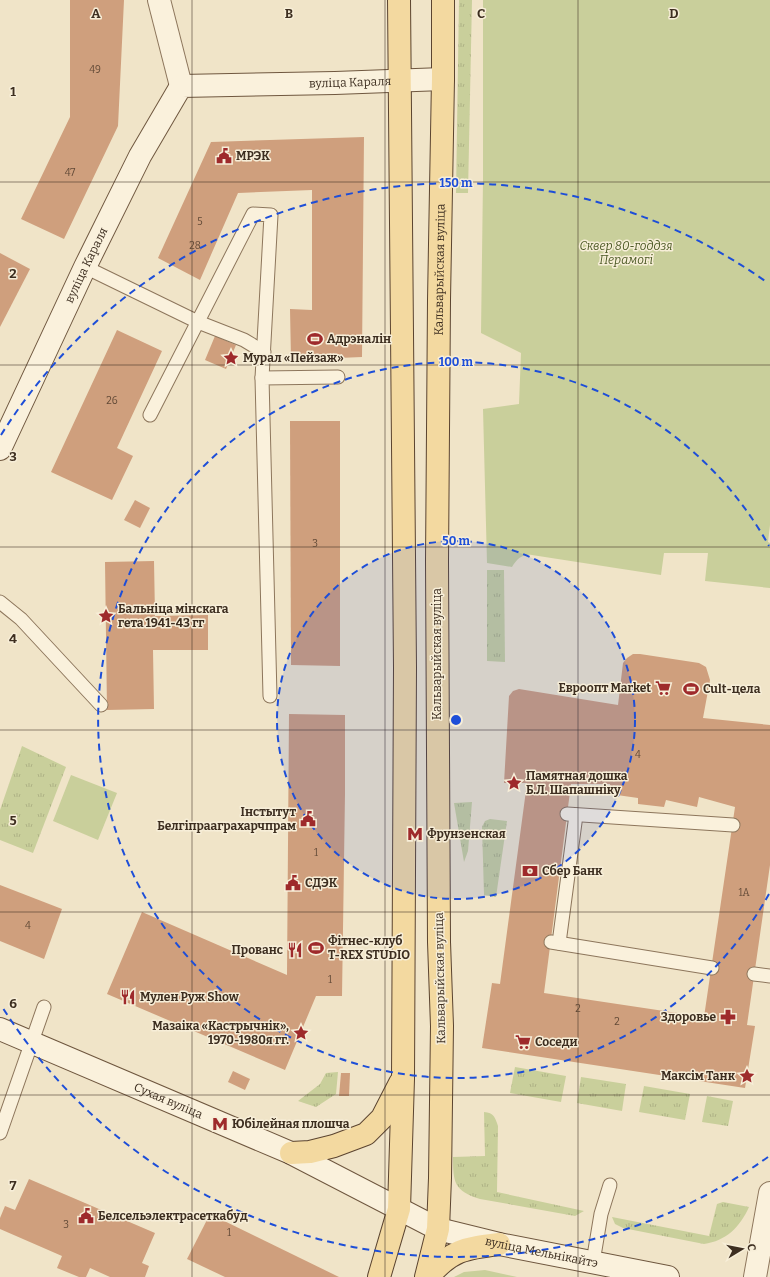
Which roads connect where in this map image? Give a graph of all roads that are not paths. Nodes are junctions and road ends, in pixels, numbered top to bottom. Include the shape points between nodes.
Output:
1 (160, 0) edge
2 (399, 0) edge
3 (443, 0) edge
4 (443, 79) junction
5 (399, 81) junction
6 (181, 86) junction
7 (85, 267) junction
8 (198, 322) junction
9 (264, 352) junction
10 (338, 377) dead end
11 (262, 378) junction
12 (150, 415) dead end
13 (0, 449) edge
14 (0, 602) edge
15 (270, 696) dead end
16 (101, 705) dead end
17 (733, 825) dead end
18 (712, 968) dead end
19 (754, 974) dead end
20 (770, 976) edge
21 (44, 1007) dead end
22 (0, 1029) edge
23 (32, 1042) junction
24 (403, 1079) junction
25 (0, 1133) edge
26 (292, 1153) junction
27 (610, 1185) dead end
28 (770, 1193) edge
29 (398, 1209) junction
30 (438, 1229) junction
31 (499, 1244) junction
32 (593, 1262) junction
33 (379, 1277) edge
34 (427, 1277) edge
35 (668, 1277) edge
36 (755, 1277) edge

1 - 6 main road
2 - 5 main road
3 - 4 main road, Кальварыйская вуліца
4 - 5 main road
4 - 30 main road, Кальварыйская вуліца via 437,561 439,935 442,1026
5 - 6 main road, вуліца Караля
5 - 24 main road via 405,667
6 - 7 main road, вуліца Караля via 140,156
7 - 8 lane
7 - 13 main road, вуліца Караля
8 - 9 lane via 244,340
8 - 9 lane via 254,214 272,215
8 - 12 lane
9 - 11 lane
10 - 11 lane
11 - 15 lane
14 - 16 lane via 21,619
17 - 18 lane via 572,814 555,943
19 - 20 lane
21 - 23 lane
22 - 23 main road, Сухая вуліца
23 - 25 lane
23 - 26 main road, Сухая вуліца
24 - 26 main road via 382,1118 366,1134 326,1148
24 - 29 main road
26 - 29 main road, Сухая вуліца
27 - 32 lane via 601,1214
28 - 36 main road
29 - 30 main road, вуліца Мельнікайтэ
29 - 33 main road
30 - 31 main road, вуліца Мельнікайтэ
30 - 34 main road, Кальварыйская вуліца
31 - 32 main road, вуліца Мельнікайтэ
31 - 34 main road via 463,1249 444,1260
32 - 35 main road, вуліца Мельнікайтэ

